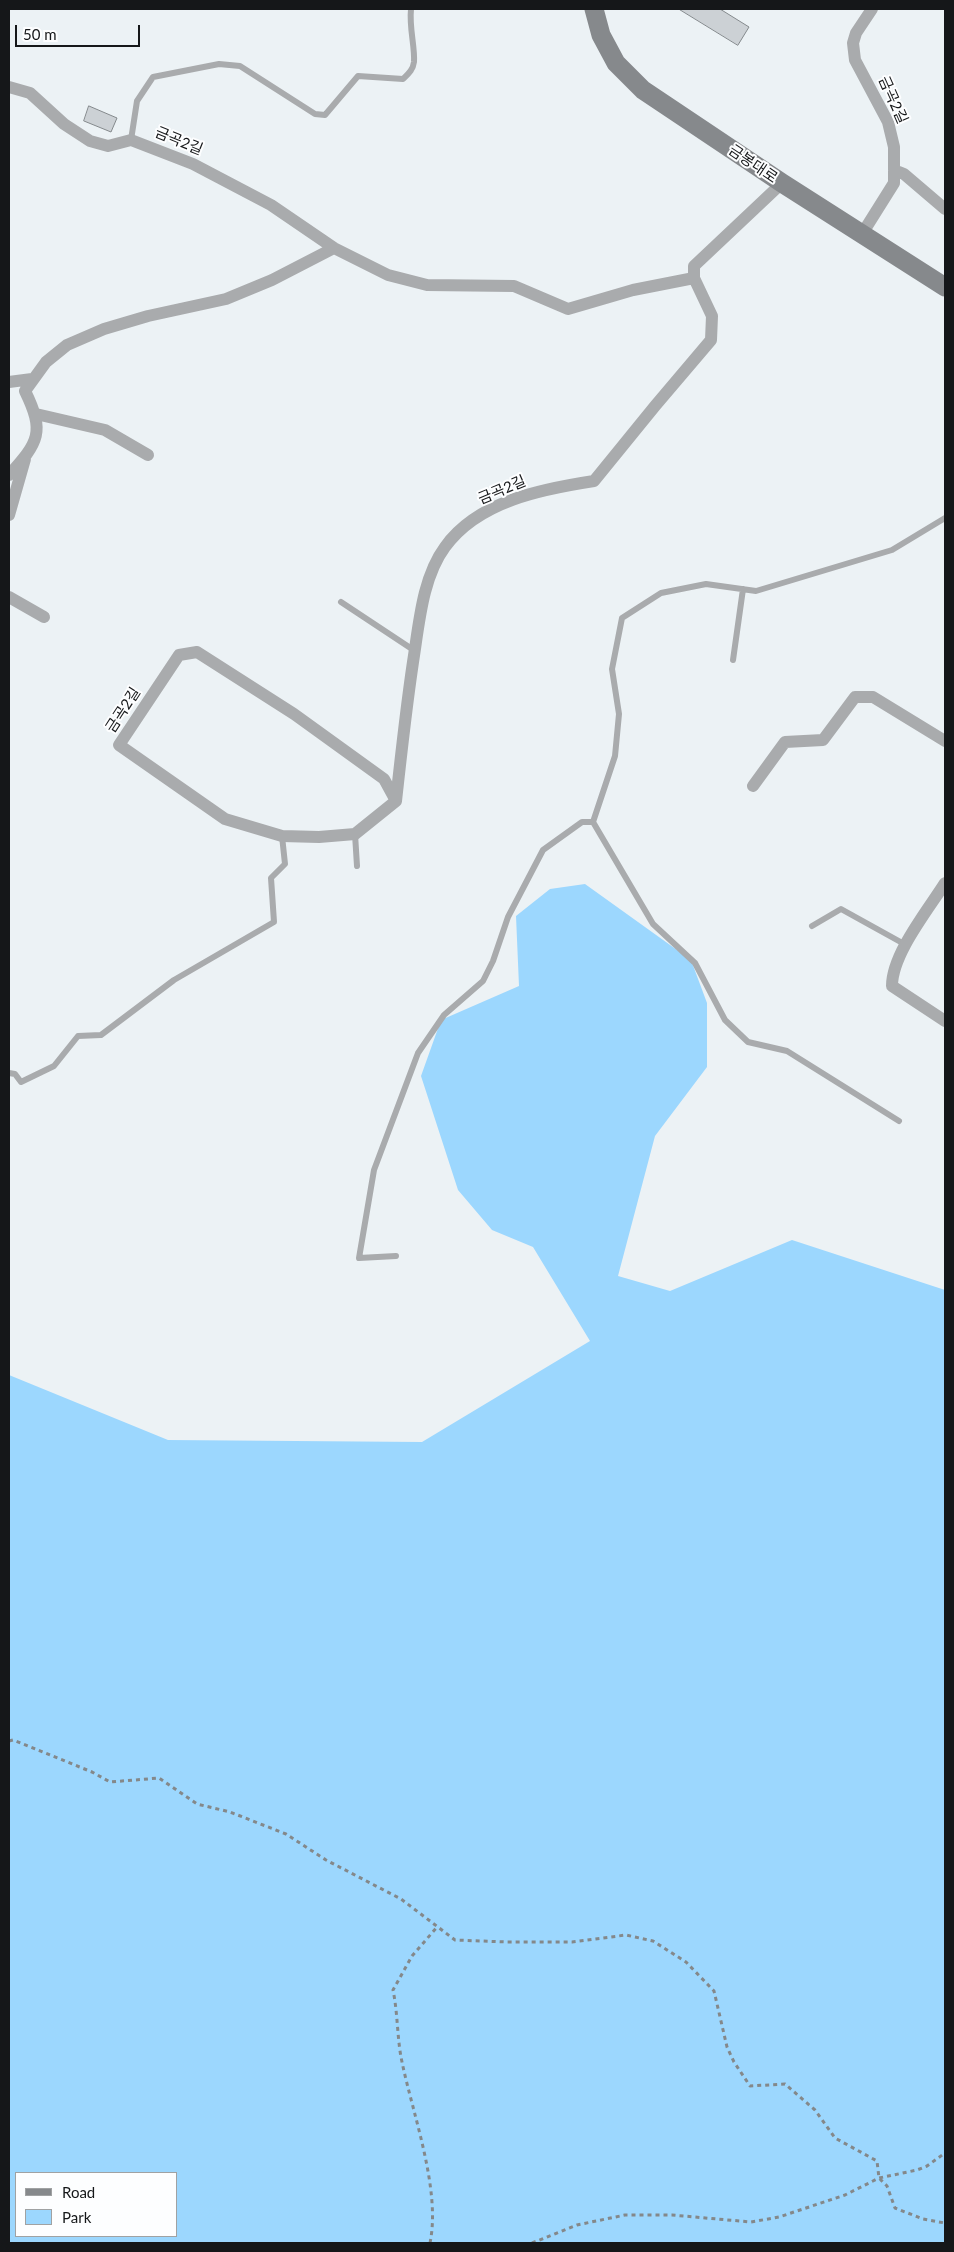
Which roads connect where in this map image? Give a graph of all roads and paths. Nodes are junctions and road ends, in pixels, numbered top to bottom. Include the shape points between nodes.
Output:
1 (411, 9) edge
2 (594, 9) edge
3 (872, 9) edge
4 (9, 88) edge
5 (131, 140) junction
6 (894, 170) junction
7 (782, 183) junction
8 (945, 209) edge
9 (862, 234) junction
10 (334, 248) junction
11 (694, 278) junction
12 (945, 287) edge
13 (32, 379) junction
14 (9, 382) edge
15 (36, 414) junction
16 (148, 456) dead end
17 (26, 457) junction
18 (9, 475) edge
19 (9, 515) edge
20 (945, 518) edge
21 (743, 589) junction
22 (9, 597) edge
23 (341, 602) dead end
24 (44, 617) dead end
25 (415, 651) junction
26 (733, 660) dead end
27 (945, 741) edge
28 (753, 786) dead end
29 (396, 802) junction
30 (594, 822) junction
31 (356, 834) junction
32 (282, 836) junction
33 (357, 866) dead end
34 (945, 883) edge
35 (812, 926) dead end
36 (906, 945) junction
37 (945, 1022) edge
38 (9, 1073) edge
39 (899, 1121) dead end
40 (396, 1256) dead end
41 (9, 1741) edge
42 (438, 1926) junction
43 (945, 2153) edge
44 (879, 2178) junction
45 (945, 2223) edge
46 (430, 2243) edge
47 (532, 2243) edge

1 - 5 lane via 409,25 414,62 403,79 358,76 325,115 315,114 240,66 219,64 153,77 136,101
2 - 7 street, 금봉대로 via 601,35 616,62 643,90
3 - 6 street, 금곡2길 via 856,32 853,43 855,60 888,122 894,147
4 - 5 street, 금곡2길 via 30,93 64,124 90,141 108,146
5 - 10 street, 금곡2길 via 193,164 271,205
6 - 8 street via 904,174
6 - 9 street, 금곡2길 via 894,183
7 - 9 street, 금봉대로
7 - 11 street via 694,266
9 - 12 street, 금봉대로
10 - 11 street, 금곡2길 via 388,275 427,285 514,286 568,309 633,290
10 - 13 street via 226,299 148,316 104,329 67,345
11 - 25 street, 금곡2길 via 712,316 711,340 594,481 520,497 486,512 457,534 445,547 430,576
13 - 14 street
13 - 15 street via 24,391
15 - 16 street via 105,430
15 - 17 street via 38,435
17 - 18 street
17 - 19 street
20 - 21 lane via 892,550 756,591
21 - 26 lane
21 - 30 lane via 706,584 661,593 622,618 612,669 619,714 615,756
22 - 24 street
23 - 25 lane
25 - 29 street, 금곡2길
27 - 28 street via 873,697 855,697 823,740 785,742
29 - 31 street
29 - 32 street, 금곡2길 via 384,779 294,714 197,652 179,655 118,745 225,819
30 - 39 lane via 653,924 695,963 724,1020 748,1042 786,1051
30 - 40 lane via 582,822 543,850 508,918 483,981 444,1015 418,1053 374,1170 359,1258
31 - 32 street, 금곡2길
31 - 33 lane
32 - 38 lane via 285,864 271,878 274,922 174,980 101,1034 78,1036 54,1066 21,1082 15,1074
34 - 36 street
35 - 36 lane via 841,909
36 - 37 street via 895,966 892,986
41 - 42 path via 110,1782 159,1778 197,1804 230,1812 286,1834 326,1860 401,1899
42 - 44 path via 456,1940 572,1942 626,1935 652,1941 686,1962 714,1991 727,2047 750,2086 784,2084 815,2110 835,2138 877,2161
42 - 46 path via 412,1956 393,1990 401,2061 418,2122 430,2191 434,2227
43 - 44 path via 917,2170
44 - 45 path via 887,2186 896,2208 923,2219
44 - 47 path via 845,2196 751,2222 672,2215 625,2215 577,2225

